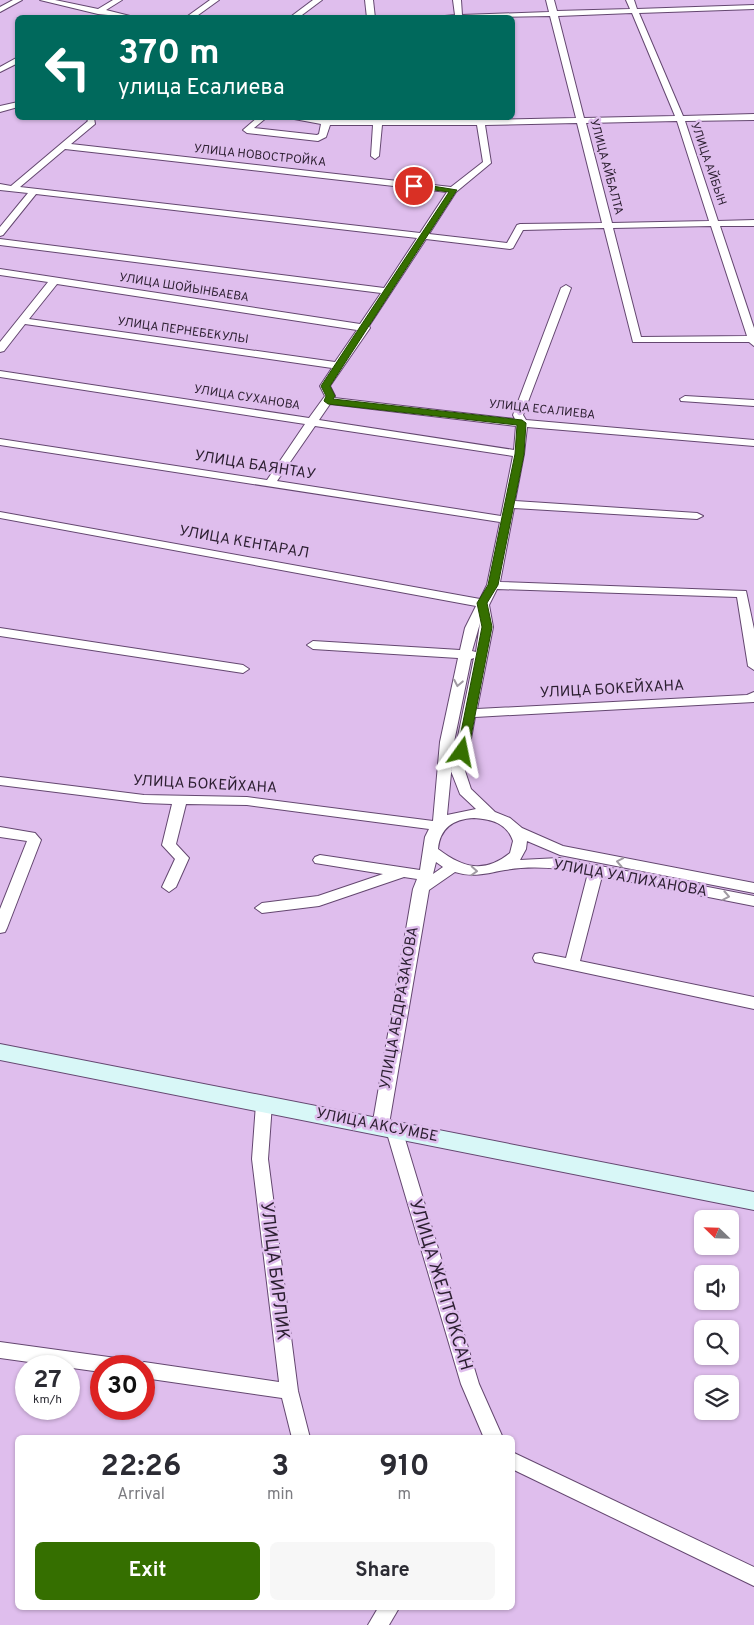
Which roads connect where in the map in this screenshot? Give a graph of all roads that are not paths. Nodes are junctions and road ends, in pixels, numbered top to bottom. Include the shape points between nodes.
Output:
1 (18, 0) edge
2 (44, 0) edge
3 (118, 0) edge
4 (215, 0) edge
5 (318, 0) edge
6 (369, 0) edge
7 (457, 0) edge
8 (550, 0) edge
9 (630, 0) edge
10 (691, 0) edge
11 (754, 7) edge
12 (695, 8) junction
13 (0, 10) edge
14 (634, 10) junction
15 (100, 11) junction
16 (554, 13) junction
17 (94, 15) edge
18 (120, 15) edge
19 (192, 15) edge
20 (296, 15) edge
21 (371, 15) edge
22 (459, 15) edge
23 (506, 15) edge
24 (15, 62) edge
25 (0, 70) edge
26 (15, 105) edge
27 (0, 110) edge
28 (754, 117) edge
29 (680, 118) junction
30 (91, 120) edge
31 (260, 120) edge
32 (310, 120) edge
33 (379, 120) edge
34 (480, 120) edge
35 (582, 120) junction
36 (326, 122) junction
37 (64, 146) junction
38 (375, 156) dead end
39 (0, 187) edge
40 (12, 189) junction
41 (454, 190) junction
42 (34, 191) junction
43 (715, 223) junction
44 (754, 223) edge
45 (609, 225) junction
46 (0, 233) edge
47 (424, 236) junction
48 (0, 242) edge
49 (0, 272) edge
50 (54, 281) junction
51 (566, 288) dead end
52 (389, 291) junction
53 (23, 321) junction
54 (365, 328) junction
55 (754, 341) edge
56 (0, 349) edge
57 (340, 366) junction
58 (0, 374) edge
59 (685, 399) dead end
60 (328, 401) junction
61 (754, 403) edge
62 (311, 422) junction
63 (522, 423) junction
64 (0, 442) edge
65 (754, 443) edge
66 (519, 454) junction
67 (270, 484) junction
68 (509, 504) junction
69 (0, 515) edge
70 (697, 516) dead end
71 (506, 520) junction
72 (493, 585) junction
73 (482, 603) junction
74 (0, 632) edge
75 (313, 645) dead end
76 (464, 654) junction
77 (483, 656) junction
78 (754, 666) edge
79 (244, 669) dead end
80 (754, 696) edge
81 (470, 714) junction
82 (0, 781) edge
83 (180, 800) junction
84 (490, 815) junction
85 (439, 826) junction
86 (516, 831) junction
87 (0, 832) edge
88 (431, 851) junction
89 (320, 860) dead end
90 (505, 865) junction
91 (453, 867) junction
92 (596, 870) junction
93 (403, 872) junction
94 (422, 882) junction
95 (169, 888) dead end
96 (754, 888) edge
97 (754, 901) edge
98 (262, 908) dead end
99 (0, 928) edge
100 (540, 958) dead end
101 (572, 965) junction
102 (754, 1003) edge
103 (0, 1052) edge
104 (264, 1104) junction
105 (387, 1128) junction
106 (754, 1201) edge
107 (0, 1350) edge
108 (90, 1362) edge
109 (155, 1372) edge
110 (289, 1391) junction
111 (300, 1435) edge
112 (493, 1435) edge
113 (515, 1461) edge
114 (754, 1577) edge
115 (388, 1610) edge
116 (378, 1625) edge

1 - 13 street
2 - 15 street
3 - 15 street
4 - 19 street
5 - 20 street
6 - 21 street
7 - 22 street
8 - 16 street, УЛИЦА АЙБАЛТА
9 - 14 street, УЛИЦА АЙБЫН
10 - 12 street
11 - 12 street
12 - 14 street
14 - 16 street
14 - 29 street, УЛИЦА АЙБЫН
15 - 17 street
15 - 18 street
16 - 23 street
16 - 35 street, УЛИЦА АЙБАЛТА
24 - 25 street
26 - 27 street
28 - 29 street
29 - 35 street
29 - 43 street, УЛИЦА АЙБЫН
30 - 37 street
31 - 36 street via 247,130 318,138 323,136
32 - 36 street
33 - 34 street
33 - 36 street
33 - 38 street
34 - 35 street
34 - 41 street via 487,163
35 - 45 street, УЛИЦА АЙБАЛТА
37 - 40 street
37 - 41 street, УЛИЦА НОВОСТРОЙКА
39 - 40 street
40 - 42 street
41 - 47 street
42 - 46 street
42 - 47 street
43 - 44 street
43 - 45 street
43 - 55 street, УЛИЦА АЙБЫН
45 - 47 street via 520,226 510,246
45 - 55 street, УЛИЦА АЙБАЛТА via 638,340
47 - 52 street
48 - 52 street
49 - 50 street, УЛИЦА ШОЙЫНБАЕВА
50 - 53 street
50 - 54 street, УЛИЦА ШОЙЫНБАЕВА
51 - 63 street via 518,415
52 - 54 street
53 - 56 street
53 - 57 street, УЛИЦА ПЕРНЕБЕКУЛЫ
54 - 57 street
57 - 60 street via 325,386 330,396
58 - 62 street, УЛИЦА СУХАНОВА
59 - 61 street
60 - 62 street
60 - 63 street, УЛИЦА ЕСАЛИЕВА
62 - 66 street, УЛИЦА СУХАНОВА
62 - 67 street
63 - 65 street, УЛИЦА ЕСАЛИЕВА
63 - 66 street
64 - 67 street, УЛИЦА БАЯНТАУ
66 - 68 street
67 - 71 street, УЛИЦА БАЯНТАУ
68 - 70 street
68 - 71 street
69 - 73 street, УЛИЦА КЕНТАРАЛ
71 - 72 street
72 - 73 street
72 - 78 street via 742,594
73 - 76 street
73 - 77 street via 487,627
74 - 79 street
75 - 76 street
76 - 77 street
76 -> 85 street via 446,742
77 - 81 street
80 - 81 street, УЛИЦА БОКЕЙХАНА via 751,699
81 - 84 street via 458,771 465,791
82 - 83 street, УЛИЦА БОКЕЙХАНА via 144,800
83 - 85 street, УЛИЦА БОКЕЙХАНА via 247,801
83 - 95 street via 169,845 182,858
84 - 85 street via 472,813 455,816
84 - 86 street via 506,821
85 - 88 street via 433,834
86 - 90 street via 520,843 516,855
96 -> 86 street, УЛИЦА УАЛИХАНОВА via 560,850
87 - 99 street via 30,836 34,840
88 - 91 street
88 - 94 street, УЛИЦА АБДРАЗАКОВА
89 - 93 street
91 -> 90 street via 470,872 489,871
90 - 92 street, УЛИЦА УАЛИХАНОВА via 559,863
91 - 94 street
92 -> 97 street, УЛИЦА УАЛИХАНОВА
92 - 101 street
93 - 94 street
93 - 98 street via 319,901
94 - 105 street, УЛИЦА АБДРАЗАКОВА
100 - 101 street
101 - 102 street
103 - 104 main road, УЛИЦА АКСУМБЕ
104 - 105 main road, УЛИЦА АКСУМБЕ
104 - 110 street, УЛИЦА БИРЛИК via 260,1159
105 - 106 main road, УЛИЦА АКСУМБЕ
105 - 112 street, УЛИЦА ЖЕЛТОКСАН via 470,1384
107 - 108 street
109 - 110 street
110 - 111 street, УЛИЦА БИРЛИК
113 - 114 street
115 - 116 street

